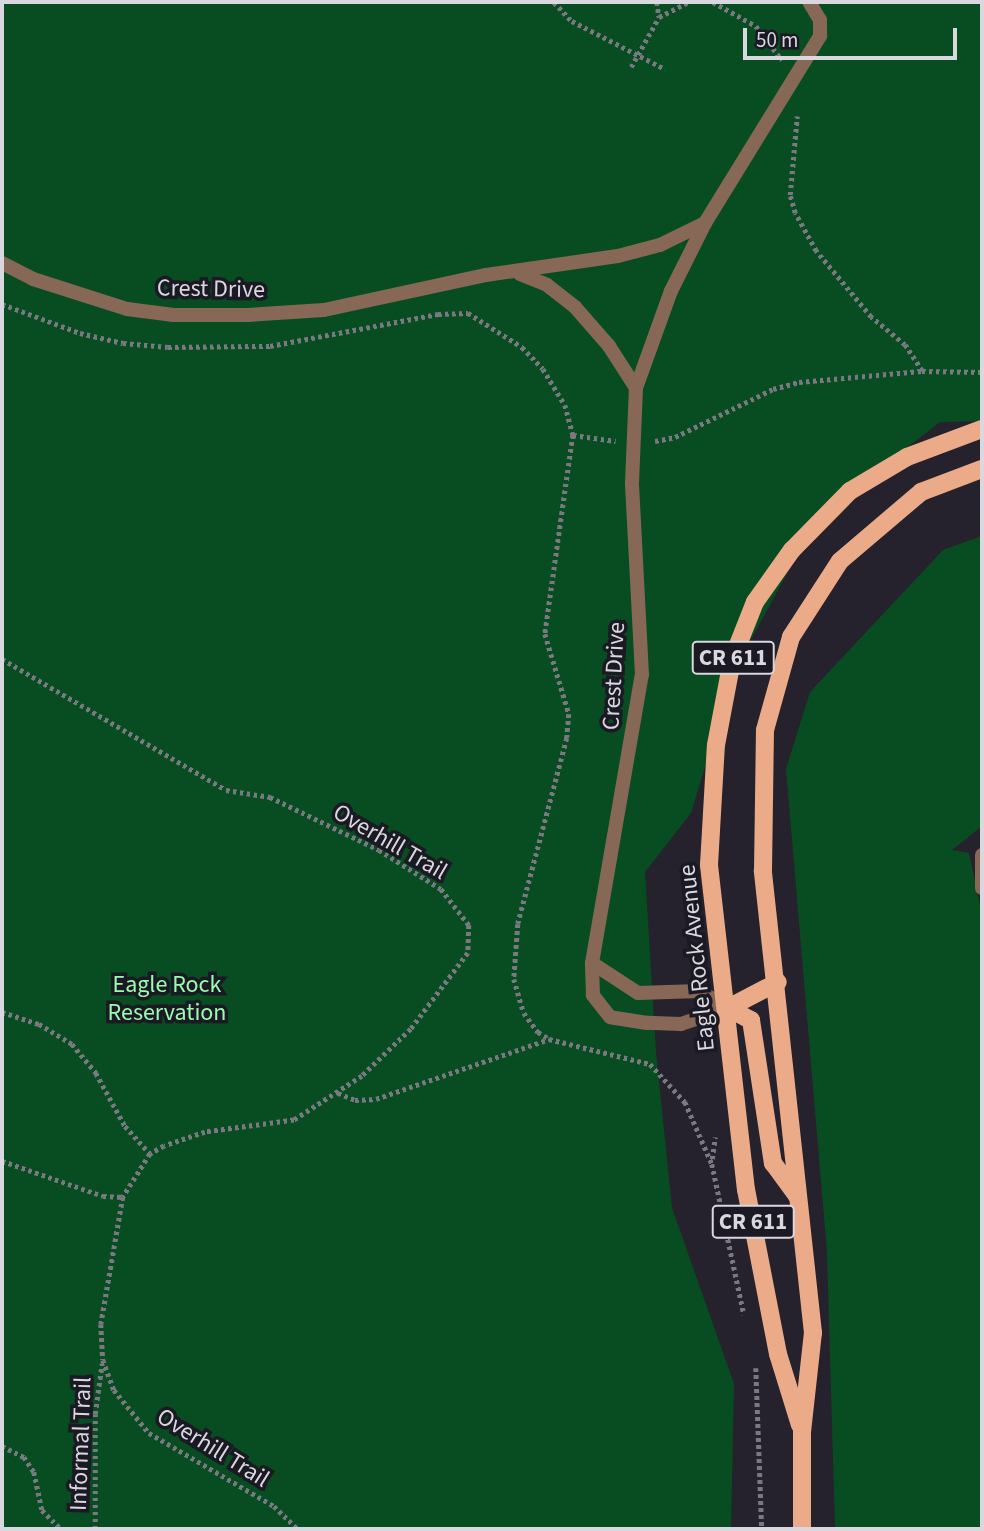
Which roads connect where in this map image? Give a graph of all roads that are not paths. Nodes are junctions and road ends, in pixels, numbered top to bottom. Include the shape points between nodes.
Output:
1 (809, 2) edge
2 (705, 223) junction
3 (2, 263) edge
4 (508, 273) junction
5 (636, 388) junction
6 (982, 429) edge
7 (982, 469) edge
8 (982, 855) edge
9 (982, 888) edge
10 (592, 963) junction
11 (778, 982) junction
12 (728, 1008) junction
13 (799, 1198) junction
14 (803, 1432) junction
15 (802, 1529) edge

1 - 2 street, Crest Drive via 820,20 820,36
2 - 4 street, Crest Drive via 660,245 618,256
2 - 5 street, Crest Drive via 671,291
3 - 4 street, Crest Drive via 33,279 127,309 174,315 324,310
4 - 5 street, Crest Drive via 528,275 575,307 609,346
5 - 10 street, Crest Drive via 632,483 642,675
6 - 12 main road, Eagle Rock Avenue / CR 611 via 907,457 850,491 792,550 755,602 732,660 716,746 709,865
7 - 11 main road, Eagle Rock Avenue / CR 611 via 921,492 840,561 791,637 765,730 762,871
8 - 9 street
10 - 12 street via 638,993 699,991
10 - 12 street, Crest Drive via 593,995 610,1017 681,1024
11 - 12 main road
11 - 13 main road, Eagle Rock Avenue / CR 611
12 - 13 main road via 751,1020 773,1163
12 - 14 main road, Eagle Rock Avenue / CR 611 via 746,1190 778,1354
13 - 14 main road, Eagle Rock Avenue / CR 611 via 813,1333
14 - 15 main road, Eagle Rock Avenue / CR 611

